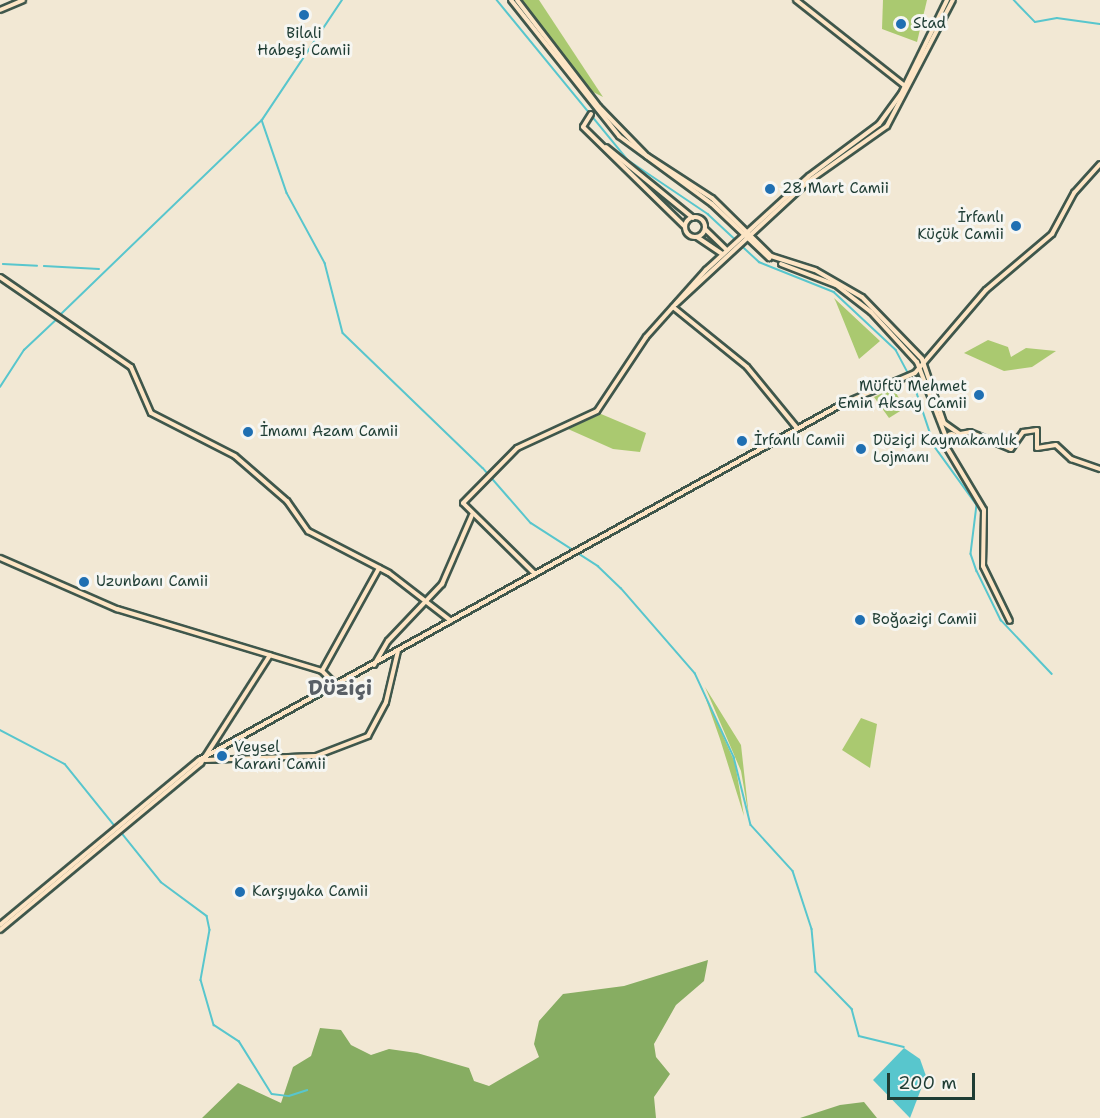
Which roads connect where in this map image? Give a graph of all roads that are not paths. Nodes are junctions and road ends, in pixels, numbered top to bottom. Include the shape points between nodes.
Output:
1 (23, 0) edge
2 (511, 0) edge
3 (517, 0) edge
4 (796, 0) edge
5 (947, 0) edge
6 (953, 0) edge
7 (0, 10) edge
8 (908, 88) junction
9 (591, 114) dead end
10 (605, 146) junction
11 (1100, 164) edge
12 (693, 218) junction
13 (685, 227) junction
14 (705, 229) junction
15 (696, 237) junction
16 (744, 237) junction
17 (730, 248) junction
18 (722, 255) junction
19 (0, 277) edge
20 (673, 307) junction
21 (924, 365) junction
22 (920, 369) junction
23 (797, 428) junction
24 (953, 434) junction
25 (960, 435) junction
26 (950, 440) junction
27 (1100, 469) edge
28 (472, 515) junction
29 (0, 558) edge
30 (379, 567) junction
31 (535, 574) junction
32 (428, 602) junction
33 (451, 621) junction
34 (1010, 621) dead end
35 (398, 651) junction
36 (270, 655) junction
37 (373, 666) junction
38 (322, 670) junction
39 (337, 686) junction
40 (204, 760) junction
41 (120, 829) junction
42 (0, 925) edge
43 (0, 930) edge

1 - 7 street
2 - 16 street via 619,136 712,204
3 - 16 street via 621,132 647,156 712,198
4 - 8 street
5 - 8 street
6 - 8 street
8 - 16 street via 879,124 808,176
9 - 10 street via 583,127
10 - 12 street
10 - 13 street
11 - 21 street via 1074,193 1052,234 986,290
12 - 13 street
12 - 14 street via 702,220
13 - 15 street
14 - 15 street
14 - 17 street
15 - 18 street
16 - 17 street
16 - 21 street via 776,259 815,270 854,291
16 - 22 street via 774,261 836,285 871,312
17 - 18 street
17 - 20 street
18 - 20 street
19 - 30 street via 131,367 151,413 235,456 287,501 308,531
20 - 23 street via 747,367
20 - 28 street via 633,353 597,411 539,434 485,476 463,503
21 - 22 street
21 - 24 street via 932,396
22 - 23 street
22 - 26 street
23 - 31 street
24 - 25 street
24 - 26 street
24 - 26 street
25 - 26 street
25 - 27 street via 970,432 1011,449 1023,432 1037,430 1035,447 1056,445 1071,459
26 - 34 street via 947,448 984,510 983,566
28 - 31 street
28 - 32 street
29 - 36 street via 117,609
30 - 32 street
30 - 38 street via 331,663
31 - 33 street
32 - 33 street
32 - 37 street via 388,641
33 - 35 street
35 - 37 street
35 - 40 street via 386,702 368,736 316,756
36 - 38 street
36 - 40 street
37 - 39 street
38 - 39 street
39 - 40 street
40 - 41 street
41 - 42 street
41 - 43 street

